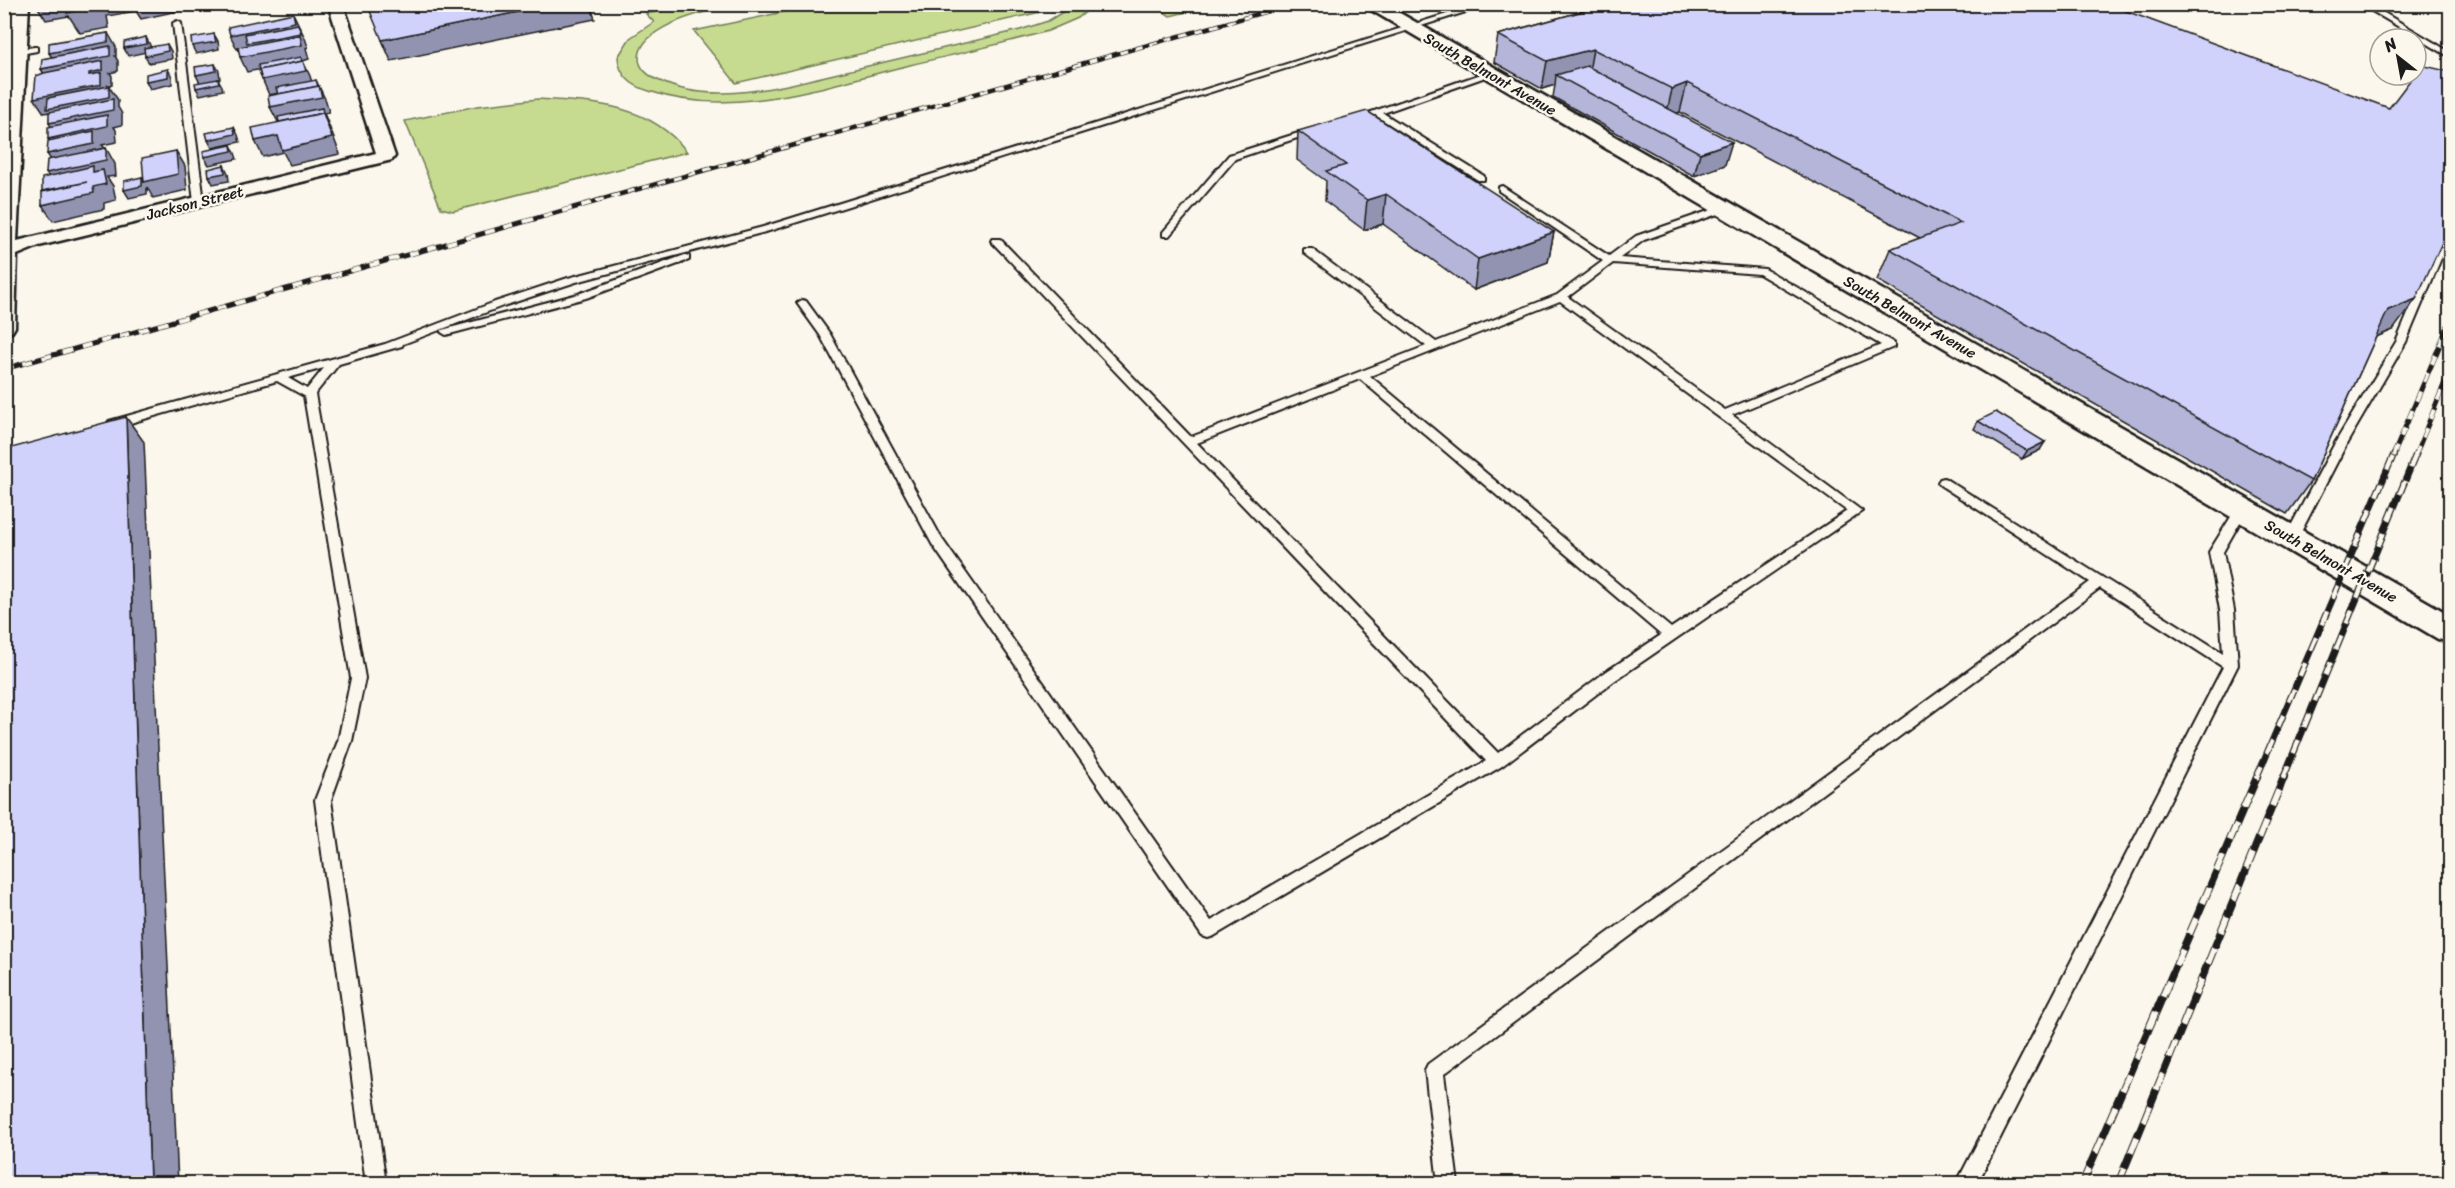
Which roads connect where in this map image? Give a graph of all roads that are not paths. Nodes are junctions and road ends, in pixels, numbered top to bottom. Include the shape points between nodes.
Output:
1 (21, 4) edge
2 (335, 4) edge
3 (1370, 4) edge
4 (1488, 4) edge
5 (1587, 4) edge
6 (2363, 4) edge
7 (1600, 11) edge
8 (177, 22) dead end
9 (1410, 27) junction
10 (19, 52) edge
11 (2451, 56) edge
12 (1490, 74) junction
13 (1377, 112) junction
14 (1343, 122) edge
15 (1321, 129) edge
16 (1481, 178) dead end
17 (1502, 189) dead end
18 (199, 202) junction
19 (1723, 209) junction
20 (2451, 226) edge
21 (766, 229) junction
22 (1166, 234) dead end
23 (996, 241) dead end
24 (1308, 251) dead end
25 (5, 253) edge
26 (1608, 260) junction
27 (1561, 297) junction
28 (802, 303) dead end
29 (4, 327) edge
30 (390, 345) junction
31 (1434, 346) junction
32 (335, 362) junction
33 (1362, 375) junction
34 (281, 379) junction
35 (309, 394) junction
36 (1723, 415) junction
37 (105, 427) edge
38 (1189, 442) junction
39 (1944, 483) dead end
40 (2241, 510) junction
41 (2287, 536) junction
42 (2099, 582) junction
43 (2451, 630) edge
44 (1671, 636) junction
45 (2231, 665) junction
46 (1497, 762) junction
47 (376, 1184) edge
48 (1448, 1184) edge
49 (1966, 1184) edge

1 - 10 street
2 - 18 street, Jackson Street via 386,156
3 - 9 main road, South Belmont Avenue
4 - 9 lane
5 - 7 lane
6 - 11 lane
8 - 18 lane
9 - 12 main road, South Belmont Avenue
9 - 21 lane
10 - 25 street
12 - 13 lane
12 - 19 main road, South Belmont Avenue
13 - 14 lane
13 - 16 lane
15 - 22 lane via 1232,157
17 - 26 lane
18 - 25 street, Jackson Street via 32,242
19 - 26 lane via 1640,238
19 - 40 main road, South Belmont Avenue
20 - 41 lane via 2401,342 2297,527
21 - 30 lane via 572,280
21 - 30 lane via 582,296
23 - 38 lane
24 - 31 lane
25 - 29 street
26 - 27 lane
26 - 36 lane via 1761,271 1890,345
27 - 31 lane
27 - 36 lane
28 - 46 lane via 825,334 937,542 1208,931
30 - 32 lane
31 - 33 lane
32 - 34 lane
32 - 35 lane
33 - 38 lane
33 - 44 lane
34 - 35 lane
34 - 37 lane
35 - 47 lane via 358,678 345,741 322,800
36 - 44 lane via 1856,511
38 - 46 lane
39 - 42 lane
40 - 41 main road, South Belmont Avenue
40 - 45 lane via 2216,552 2228,610
41 - 43 main road, South Belmont Avenue
42 - 45 lane
42 - 48 lane via 1434,1071
44 - 46 lane via 1609,677
45 - 49 lane

